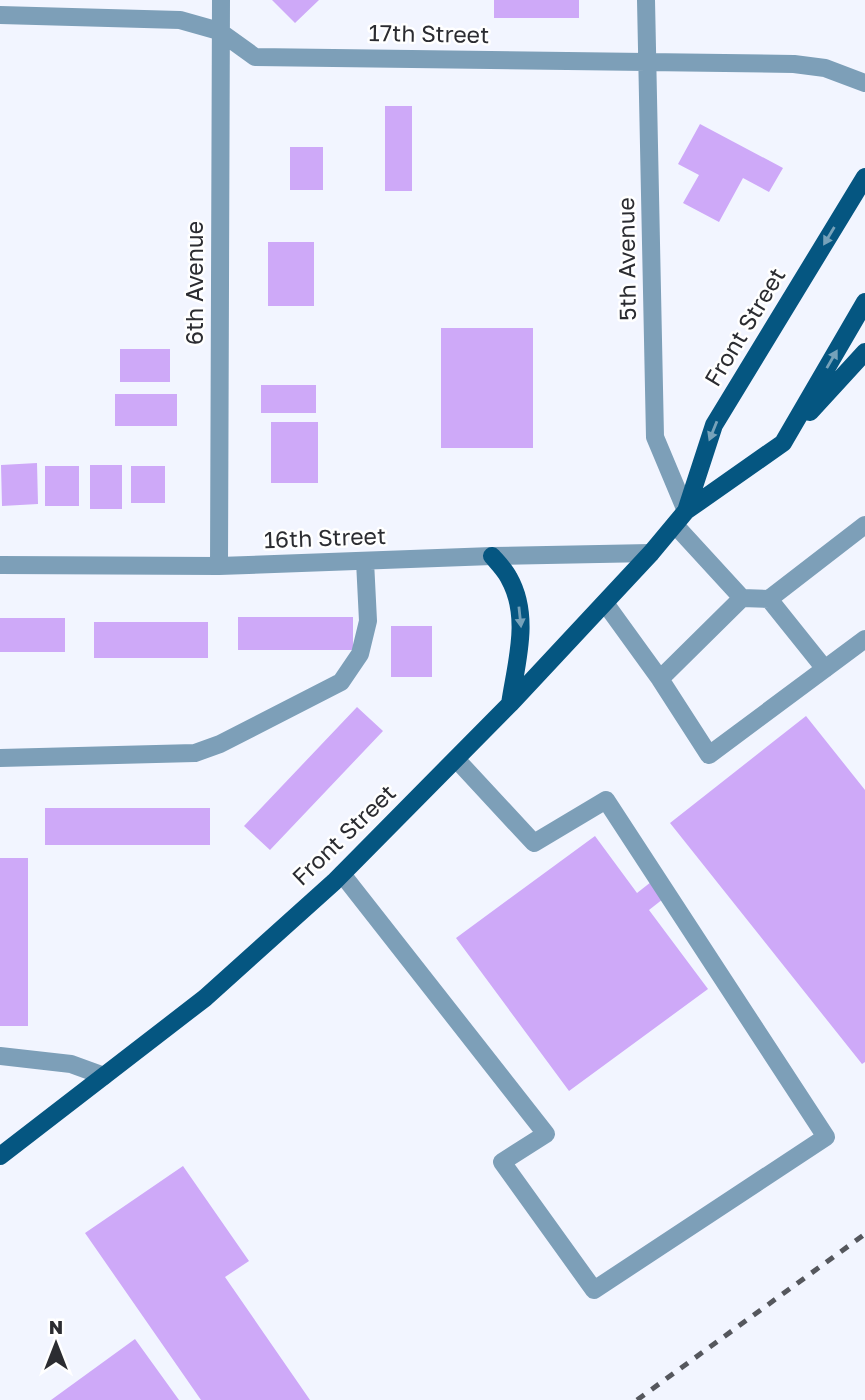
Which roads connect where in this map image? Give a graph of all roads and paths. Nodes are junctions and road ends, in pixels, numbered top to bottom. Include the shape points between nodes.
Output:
1 (221, 0) edge
2 (646, 0) edge
3 (0, 15) edge
4 (219, 31) junction
5 (648, 61) junction
6 (865, 83) edge
7 (865, 177) edge
8 (865, 302) edge
9 (865, 352) edge
10 (783, 443) junction
11 (680, 518) junction
12 (865, 525) edge
13 (651, 553) junction
14 (492, 556) junction
15 (365, 561) junction
16 (0, 565) edge
17 (219, 566) junction
18 (742, 598) junction
19 (769, 599) junction
20 (605, 603) junction
21 (865, 639) edge
22 (825, 669) junction
23 (660, 679) junction
24 (510, 704) junction
25 (0, 758) edge
26 (456, 759) junction
27 (342, 874) junction
28 (0, 1056) edge
29 (104, 1076) junction
30 (0, 1156) edge

1 - 4 street, 6th Avenue
2 - 5 street, 5th Avenue
3 - 4 street, 17th Street via 180,19
4 - 5 street, 17th Street via 255,57
4 - 17 street, 6th Avenue
5 - 6 street, 17th Street via 794,64 825,68
5 - 11 street, 5th Avenue via 655,438
7 -> 11 main road, Front Street via 714,425
10 -> 8 main road, Front Street
9 - 10 main road
10 - 11 main road, Front Street
11 - 13 main road, Front Street
11 - 18 street, 5th Avenue
12 - 19 street
13 - 14 street, 16th Street
13 - 20 main road, Front Street
14 - 15 street, 16th Street
14 -> 24 main road via 509,578 522,618
15 - 17 street, 16th Street
15 - 25 street via 368,621 360,654 341,682 195,753
16 - 17 street, 16th Street
18 - 19 street
18 - 23 street
19 - 22 street
20 - 23 street
20 - 24 main road, Front Street
21 - 22 street
22 - 23 street via 709,755
24 - 26 main road, Front Street
26 - 27 main road, Front Street
26 - 27 street via 534,843 606,800 826,1137 594,1290 502,1162 546,1134
27 - 29 main road, Front Street via 205,998
28 - 29 street via 71,1064
29 - 30 main road, Front Street

